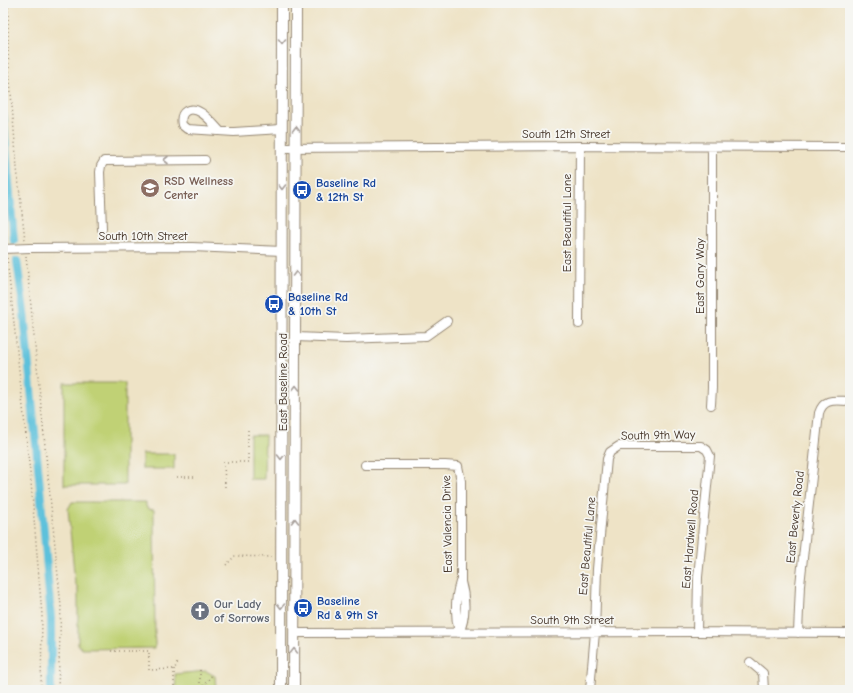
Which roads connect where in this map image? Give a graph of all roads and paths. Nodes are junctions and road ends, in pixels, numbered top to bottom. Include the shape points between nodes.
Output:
1 (8, 3) edge
2 (282, 3) edge
3 (296, 3) edge
4 (282, 128) junction
5 (220, 131) dead end
6 (580, 146) junction
7 (712, 146) junction
8 (850, 147) edge
9 (282, 148) junction
10 (296, 148) junction
11 (205, 160) dead end
12 (3, 210) edge
13 (102, 229) dead end
14 (25, 241) dead end
15 (5, 246) edge
16 (282, 251) junction
17 (296, 252) junction
18 (7, 258) dead end
19 (27, 259) dead end
20 (447, 321) dead end
21 (579, 324) dead end
22 (296, 337) junction
23 (850, 401) edge
24 (711, 405) dead end
25 (282, 427) junction
26 (295, 427) junction
27 (248, 428) dead end
28 (707, 450) joint
29 (610, 452) joint
30 (366, 465) dead end
31 (196, 476) dead end
32 (176, 477) dead end
33 (225, 487) dead end
34 (270, 557) dead end
35 (226, 566) dead end
36 (595, 632) junction
37 (697, 632) junction
38 (850, 632) edge
39 (281, 633) junction
40 (294, 633) junction
41 (459, 633) junction
42 (798, 633) junction
43 (111, 651) dead end
44 (177, 662) dead end
45 (750, 662) dead end
46 (174, 669) junction
47 (200, 670) dead end
48 (213, 674) dead end
49 (200, 686) dead end
50 (203, 686) dead end
51 (41, 690) edge
52 (58, 690) edge
53 (174, 690) edge
54 (281, 690) edge
55 (294, 690) edge
56 (590, 690) edge
57 (764, 690) edge

1 - 14 path via 8,55
2 -> 4 main road, East Baseline Road
10 -> 3 main road, East Baseline Road
4 - 5 street
4 - 9 main road, East Baseline Road
6 - 7 street, South 12th Street
6 - 10 street, South 12th Street
6 - 21 street, East Beautiful Lane
7 - 8 street, South 12th Street
7 - 24 street, East Gary Way
9 - 10 street, South 12th Street
9 -> 16 main road, East Baseline Road
10 - 17 main road, East Baseline Road
11 -> 13 street via 104,161 100,172
12 - 15 path
15 - 16 street, South 10th Street, bridge via 192,247
16 - 17 main road
16 - 25 main road, East Baseline Road
22 -> 17 main road, East Baseline Road
18 - 51 path via 31,482 42,615
19 - 52 path via 61,606
20 - 22 street via 426,336 346,339
26 -> 22 main road, East Baseline Road
23 - 42 street, East Beverly Road via 826,402 818,413 800,585
25 - 26 main road
25 -> 39 main road, East Baseline Road
40 -> 26 main road, East Baseline Road
27 - 33 path via 248,462 224,462
28 - 29 street, South 9th Way via 701,446 619,446
28 - 37 street, East Hardwell Road via 710,456 698,577
29 - 36 street, East Beautiful Lane via 597,568
30 - 41 street, East Valencia Drive via 458,466 460,582 464,593 464,623
31 - 32 path
34 - 35 path via 235,556
36 - 37 street, South 9th Street
36 - 41 street, South 9th Street
36 - 56 street, East Beautiful Lane
37 - 42 street, South 9th Street
38 - 42 street, South 9th Street
39 - 40 main road
39 - 54 main road, East Baseline Road
40 - 41 street, South 9th Street
55 -> 40 main road, East Baseline Road
43 - 46 path via 149,651 149,670
44 - 46 path
45 - 57 street via 763,673
46 - 53 path
47 - 49 path
48 - 50 path

